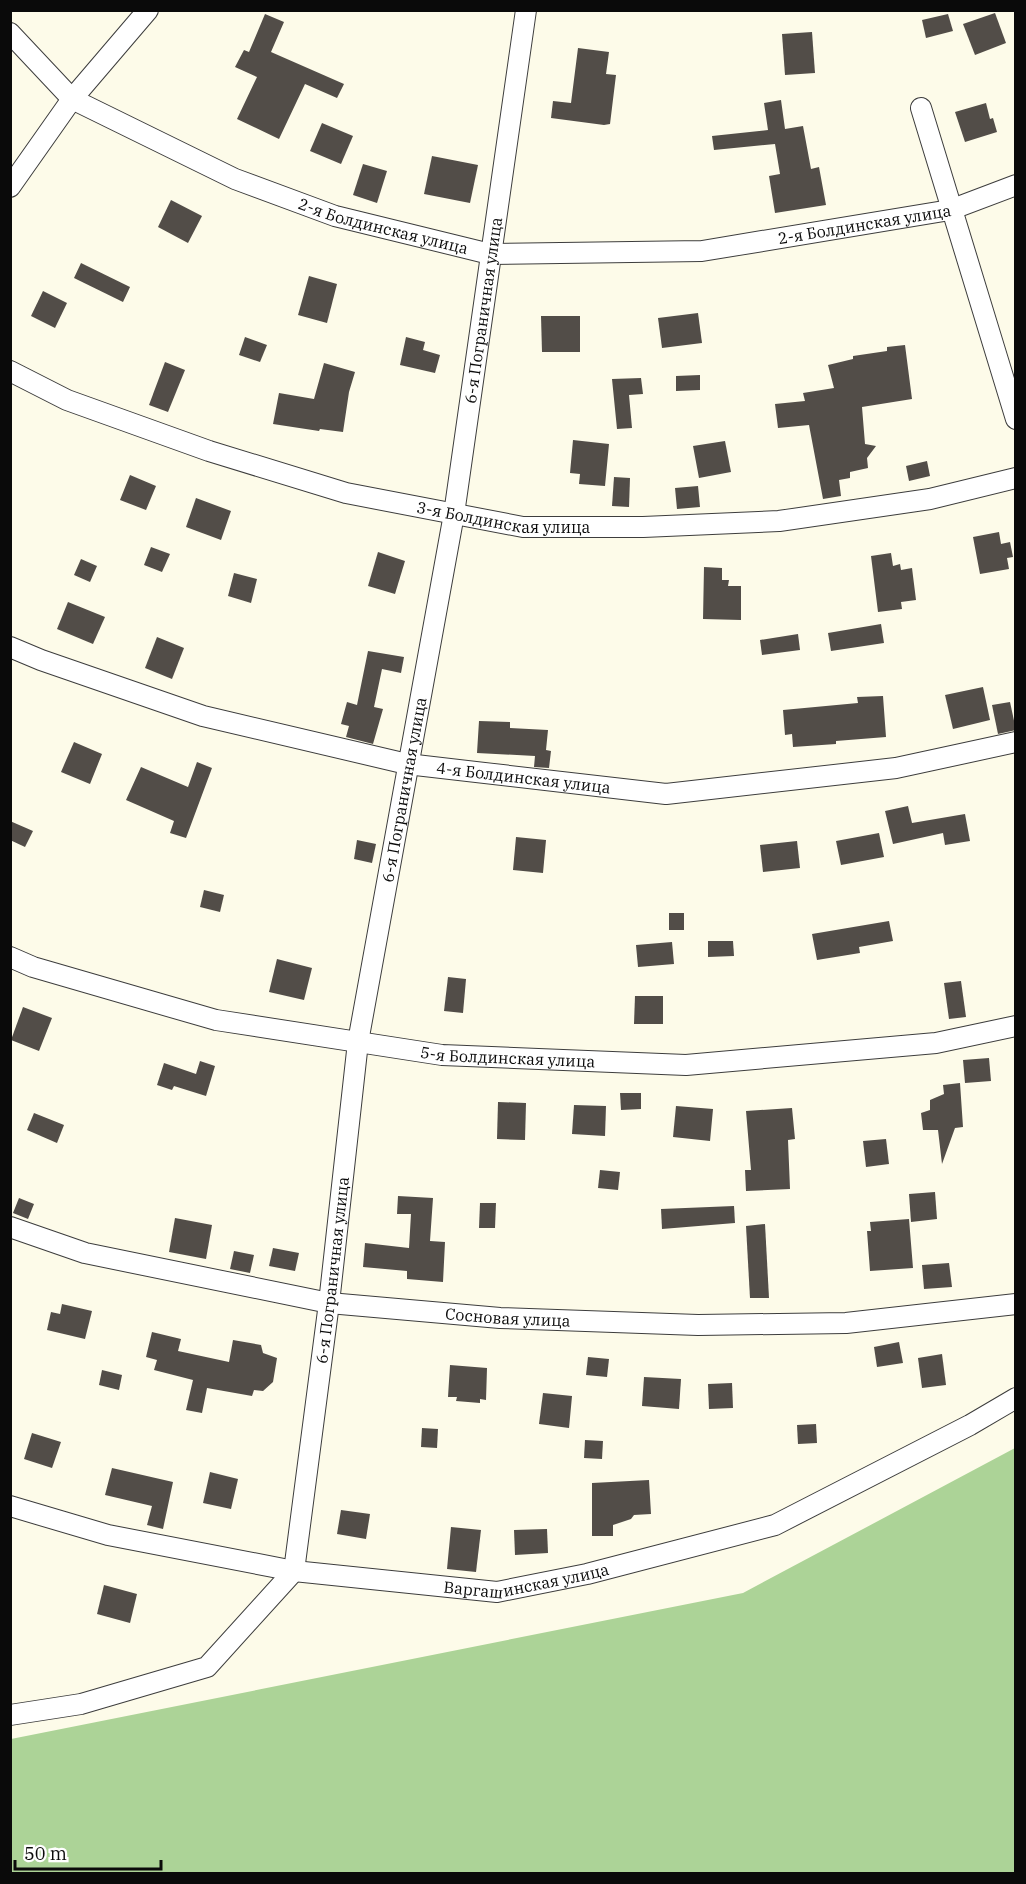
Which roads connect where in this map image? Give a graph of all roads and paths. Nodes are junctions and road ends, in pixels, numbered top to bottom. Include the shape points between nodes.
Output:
1 (148, 10) edge
2 (526, 10) edge
3 (10, 33) edge
4 (72, 99) junction
5 (921, 108) dead end
6 (1016, 185) edge
7 (10, 187) edge
8 (950, 210) junction
9 (490, 254) junction
10 (10, 371) edge
11 (1016, 419) edge
12 (1016, 478) edge
13 (454, 514) junction
14 (10, 647) edge
15 (1016, 742) edge
16 (407, 764) junction
17 (10, 957) edge
18 (1016, 1026) edge
19 (358, 1042) junction
20 (10, 1227) edge
21 (329, 1303) junction
22 (1016, 1304) edge
23 (1016, 1398) edge
24 (10, 1506) edge
25 (294, 1571) junction
26 (10, 1715) edge

1 - 4 street
2 - 9 street, 6-я Пограничная улица
3 - 4 street, 2-я Болдинская улица
4 - 7 street
4 - 9 street, 2-я Болдинская улица via 235,179 335,216
5 - 8 street
6 - 8 street, 2-я Болдинская улица
8 - 9 street, 2-я Болдинская улица via 702,251
8 - 11 street
9 - 13 street, 6-я Пограничная улица
10 - 13 street, 3-я Болдинская улица via 68,400 209,452 346,493
12 - 13 street, 3-я Болдинская улица via 930,499 779,520 643,527 523,527
13 - 16 street, 6-я Пограничная улица
14 - 16 street, 4-я Болдинская улица via 203,716
15 - 16 street, 4-я Болдинская улица via 896,768 666,794
16 - 19 street, 6-я Пограничная улица
17 - 19 street, 5-я Болдинская улица via 33,968 216,1020
18 - 19 street, 5-я Болдинская улица via 936,1042 686,1065 442,1055
19 - 21 street, 6-я Пограничная улица
20 - 21 street, Сосновая улица via 85,1252
21 - 22 street, Сосновая улица via 500,1318 698,1325 846,1323
21 - 25 street, 6-я Пограничная улица
23 - 25 street, Варгашинская улица via 775,1525 587,1574 497,1592
24 - 25 street, Варгашинская улица via 108,1535
25 - 26 street via 207,1667 81,1704

